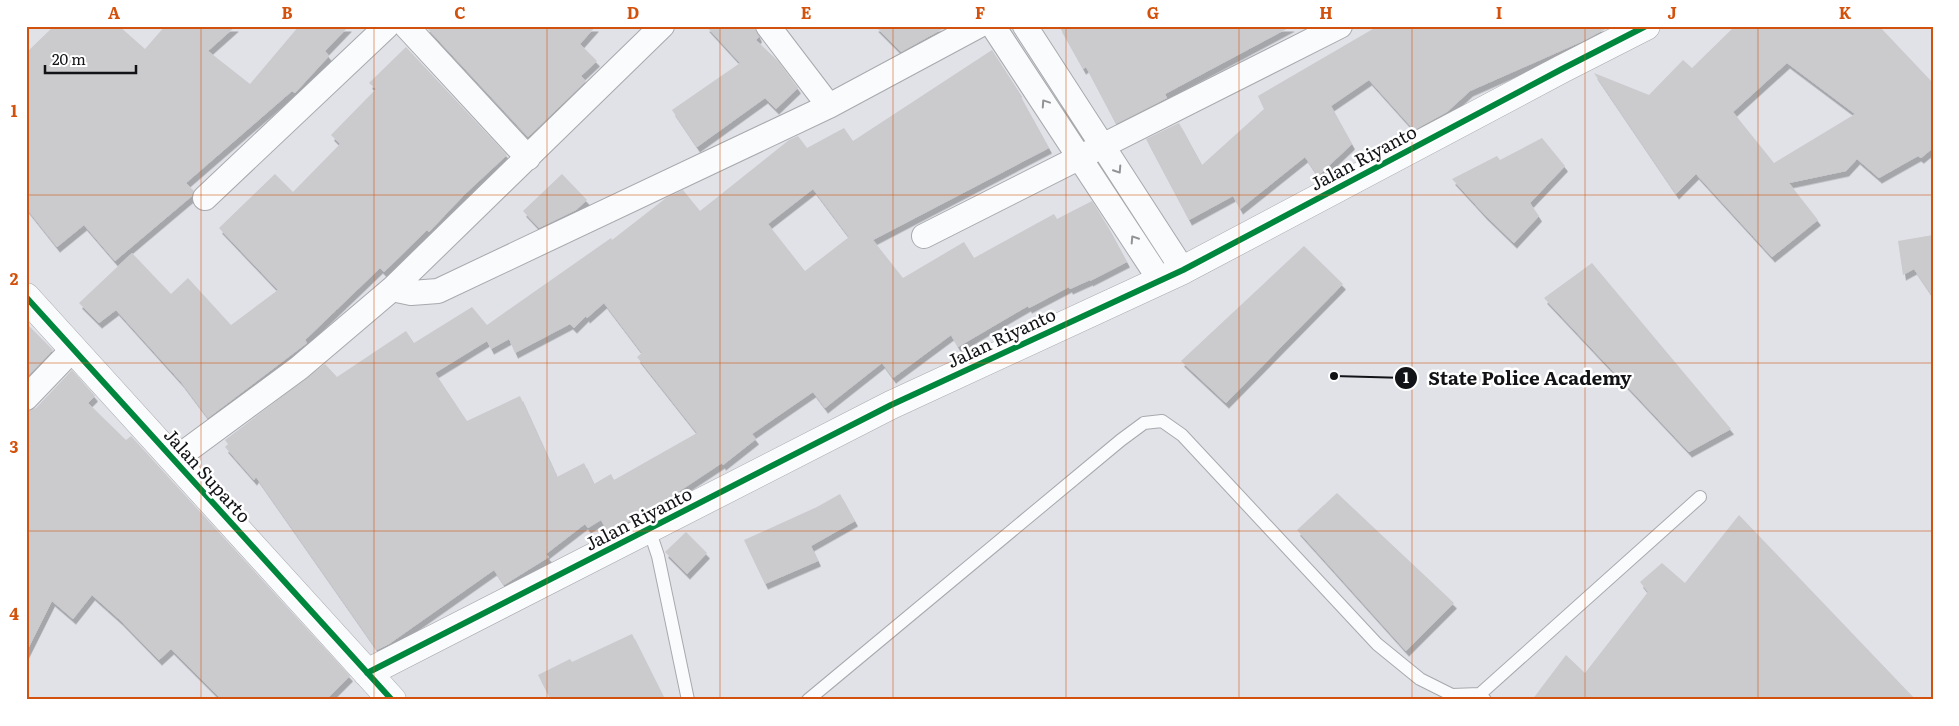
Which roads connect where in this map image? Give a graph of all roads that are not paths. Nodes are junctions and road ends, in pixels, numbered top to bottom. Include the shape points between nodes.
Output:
1 (387, 26) edge
2 (406, 26) edge
3 (662, 26) edge
4 (768, 26) edge
5 (978, 26) edge
6 (993, 26) edge
7 (1025, 26) edge
8 (1340, 26) edge
9 (1646, 26) edge
10 (829, 106) junction
11 (1102, 146) junction
12 (1080, 157) junction
13 (528, 158) junction
14 (205, 198) dead end
15 (924, 236) dead end
16 (1172, 275) junction
17 (392, 289) junction
18 (26, 297) edge
19 (74, 349) junction
20 (26, 398) edge
21 (174, 460) junction
22 (1700, 497) dead end
23 (648, 529) junction
24 (367, 673) junction
25 (1482, 697) edge
26 (392, 700) edge
27 (688, 700) edge
28 (808, 700) edge

1 - 14 street
2 - 13 street
3 - 13 street
4 - 10 street
5 - 10 street
12 -> 6 street
7 - 11 street
8 - 11 street
9 - 16 street, Jalan Riyanto
10 - 17 street via 438,291 412,293
11 - 12 street
11 -> 16 street
12 - 15 street
16 -> 12 street
13 - 17 street
16 - 23 street, Jalan Riyanto via 891,405
17 - 21 street via 299,368
18 - 19 street, Jalan Suparto
19 - 20 street
19 - 21 street, Jalan Suparto
21 - 24 street, Jalan Suparto
22 - 25 lane
23 - 24 street, Jalan Riyanto
23 - 27 lane via 658,556
24 - 26 street, Jalan Suparto
25 - 28 lane via 1452,695 1420,679 1377,644 1182,435 1162,420 1144,422 1121,440

